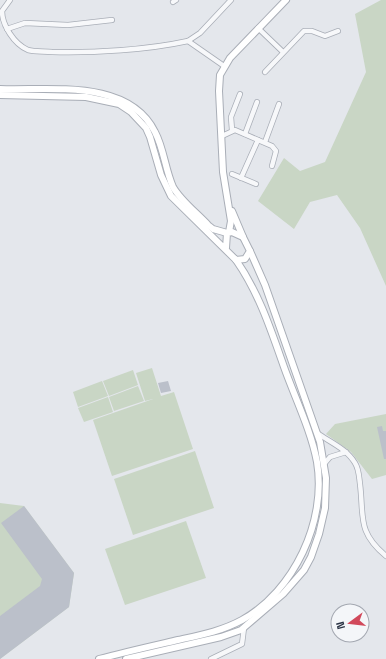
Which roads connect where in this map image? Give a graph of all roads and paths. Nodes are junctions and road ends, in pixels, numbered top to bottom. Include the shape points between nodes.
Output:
1 (10, 0) edge
2 (231, 0) edge
3 (286, 0) edge
4 (112, 20) dead end
5 (258, 28) junction
6 (7, 29) junction
7 (338, 31) dead end
8 (188, 41) junction
9 (283, 52) junction
10 (224, 66) junction
11 (265, 72) dead end
12 (0, 89) edge
13 (240, 94) dead end
14 (0, 95) edge
15 (257, 102) dead end
16 (279, 104) dead end
17 (232, 130) junction
18 (245, 134) junction
19 (222, 136) junction
20 (258, 140) junction
21 (264, 142) junction
22 (272, 166) dead end
23 (232, 174) dead end
24 (241, 178) junction
25 (256, 184) dead end
26 (228, 202) junction
27 (228, 233) junction
28 (243, 237) junction
29 (226, 248) junction
30 (250, 251) junction
31 (236, 260) junction
32 (317, 433) junction
33 (346, 452) junction
34 (324, 464) junction
35 (386, 556) edge
36 (243, 629) junction
37 (99, 659) edge
38 (126, 659) edge
39 (211, 659) edge

1 - 6 street via 2,11
2 - 8 street via 200,33
3 - 5 main road
4 - 6 street via 68,25 25,23
5 - 9 street
5 - 10 main road
6 - 8 street via 23,47 33,51 106,51
7 - 9 street via 325,36 304,31
8 - 10 street
9 - 11 street
10 - 19 main road via 220,75 219,91
12 - 27 main road via 94,92 128,102 140,112 155,132 168,172 179,195 213,229
13 - 17 street via 231,118
14 - 29 main road via 86,97 119,104 132,112 150,136 161,175 171,196 213,239
15 - 18 street
16 - 21 street
17 - 18 street
17 - 19 street
18 - 20 street
19 - 26 main road via 223,172
20 - 21 street
20 - 24 street
21 - 22 street via 276,150
23 - 24 street
24 - 25 street
26 - 27 main road via 232,221
26 - 28 main road
27 - 28 main road via 236,233
27 - 29 main road
28 - 30 main road
29 - 31 main road
30 - 31 main road via 245,259
30 - 32 main road via 268,294
31 - 37 main road via 253,287 271,329 316,460 318,478 314,523 299,561 276,592 243,620 223,630
32 - 33 street
32 - 34 main road
33 - 34 street via 330,457
33 - 35 street via 358,469 365,530 371,542
34 - 36 main road via 325,508 311,557 304,570 283,594
36 - 38 main road
36 - 39 street via 242,644

